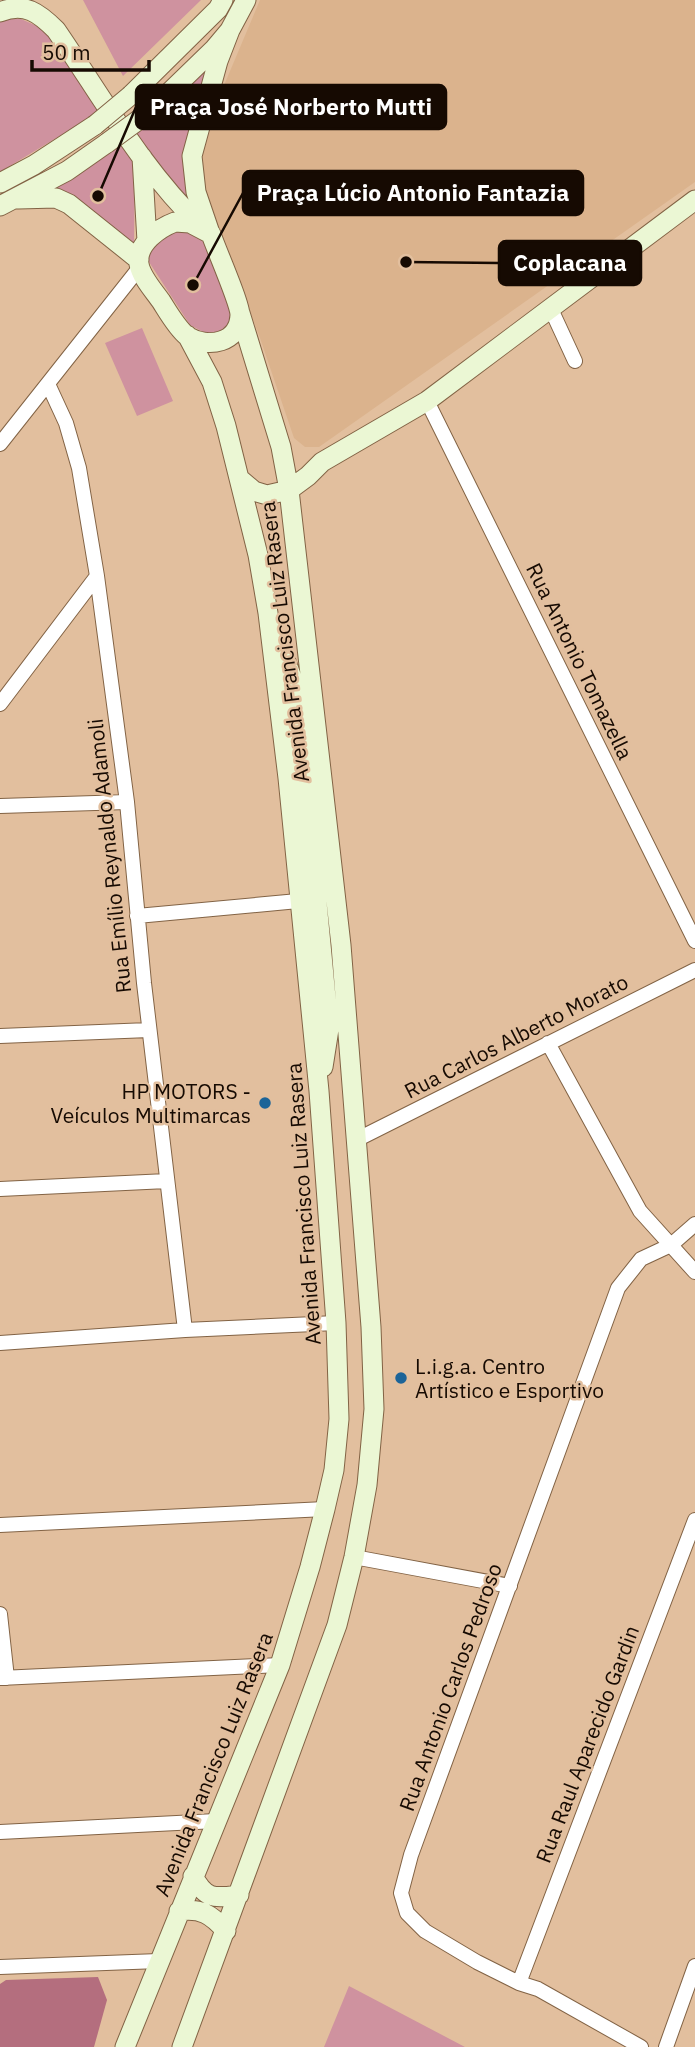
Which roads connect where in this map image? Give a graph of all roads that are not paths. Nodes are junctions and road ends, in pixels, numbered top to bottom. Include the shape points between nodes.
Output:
1 (223, 0) edge
2 (246, 0) edge
3 (0, 12) edge
4 (230, 30) junction
5 (142, 157) junction
6 (0, 183) edge
7 (695, 200) edge
8 (9, 202) edge
9 (206, 231) junction
10 (147, 241) junction
11 (139, 264) junction
12 (152, 288) junction
13 (111, 303) junction
14 (550, 307) junction
15 (240, 313) junction
16 (187, 335) junction
17 (575, 361) dead end
18 (48, 384) junction
19 (427, 401) junction
20 (0, 444) edge
21 (281, 447) junction
22 (322, 462) junction
23 (241, 480) junction
24 (289, 490) junction
25 (97, 576) junction
26 (268, 612) junction
27 (0, 704) edge
28 (127, 802) junction
29 (0, 806) edge
30 (298, 901) junction
31 (137, 916) junction
32 (695, 941) edge
33 (695, 970) edge
34 (149, 1030) junction
35 (0, 1036) edge
36 (548, 1043) junction
37 (319, 1091) junction
38 (356, 1140) junction
39 (167, 1181) junction
40 (0, 1189) edge
41 (695, 1224) edge
42 (671, 1245) junction
43 (695, 1272) edge
44 (336, 1323) junction
45 (185, 1329) junction
46 (0, 1343) edge
47 (373, 1409) junction
48 (339, 1419) junction
49 (334, 1470) junction
50 (367, 1485) junction
51 (325, 1509) junction
52 (695, 1520) edge
53 (0, 1525) edge
54 (354, 1557) junction
55 (510, 1586) junction
56 (0, 1614) edge
57 (280, 1665) junction
58 (4, 1678) edge
59 (216, 1821) junction
60 (0, 1832) edge
61 (193, 1876) junction
62 (239, 1895) junction
63 (179, 1912) junction
64 (226, 1931) junction
65 (159, 1961) junction
66 (695, 1966) edge
67 (0, 1967) edge
68 (519, 1983) junction
69 (125, 2047) edge
70 (182, 2047) edge
71 (641, 2047) edge
72 (666, 2047) edge

1 - 6 street, bridge via 131,95 95,125
2 - 4 street
3 - 5 street via 23,7 40,14 56,30
4 - 8 street, bridge via 148,113 67,171
4 - 9 street, Avenida Francisco Luiz Rasera via 192,156
5 - 9 street
5 - 10 street
7 - 14 street
8 - 11 street via 56,198 69,204
9 - 10 street via 174,222 159,228
9 - 15 street, Avenida Francisco Luiz Rasera
10 - 11 street
11 - 12 street, Avenida Francisco Luiz Rasera
11 - 13 street
12 - 13 street via 134,290
12 - 16 street, Avenida Francisco Luiz Rasera
13 - 18 street
14 - 17 street
14 - 19 street
15 - 16 street via 236,331 227,340 203,342
15 - 21 street, Avenida Francisco Luiz Rasera
16 - 23 street, Avenida Francisco Luiz Rasera via 212,382
18 - 20 street
18 - 25 street, Rua Emílio Reynaldo Adamoli via 79,468
19 - 22 street
19 - 32 street, Rua Antonio Tomazella
21 - 22 street via 293,457
21 - 24 street, Avenida Francisco Luiz Rasera
22 - 24 street
23 - 24 street via 267,495
23 - 26 street, Avenida Francisco Luiz Rasera
24 - 38 street, Avenida Francisco Luiz Rasera via 341,945
25 - 27 street
25 - 28 street, Rua Emílio Reynaldo Adamoli
26 - 30 street, Avenida Francisco Luiz Rasera
26 - 37 street via 291,675 305,776 329,1030
28 - 29 street
28 - 31 street, Rua Emílio Reynaldo Adamoli
30 - 31 street
30 - 37 street, Avenida Francisco Luiz Rasera
31 - 34 street, Rua Emílio Reynaldo Adamoli
33 - 36 street, Rua Carlos Alberto Morato
34 - 35 street
34 - 39 street, Rua Emílio Reynaldo Adamoli
36 - 38 street, Rua Carlos Alberto Morato
36 - 42 street via 640,1210
37 - 44 street, Avenida Francisco Luiz Rasera
38 - 47 street, Avenida Francisco Luiz Rasera
39 - 40 street
39 - 45 street, Rua Emílio Reynaldo Adamoli
41 - 42 street, Rua Antonio Carlos Pedroso
42 - 43 street
42 - 55 street, Rua Antonio Carlos Pedroso via 641,1259 618,1288
44 - 45 street
44 - 48 street, Avenida Francisco Luiz Rasera
45 - 46 street
47 - 48 street
47 - 50 street, Avenida Francisco Luiz Rasera
48 - 49 street, Avenida Francisco Luiz Rasera
49 - 50 street via 360,1474
49 - 51 street, Avenida Francisco Luiz Rasera
50 - 54 street, Avenida Francisco Luiz Rasera
51 - 53 street
51 - 57 street, Avenida Francisco Luiz Rasera
52 - 68 street, Rua Raul Aparecido Gardin
54 - 55 street
54 - 62 street, Avenida Francisco Luiz Rasera via 337,1625
55 - 68 street, Rua Antonio Carlos Pedroso via 401,1893 407,1913 425,1931
56 - 58 street
57 - 58 street
57 - 59 street, Avenida Francisco Luiz Rasera
59 - 60 street
59 - 61 street, Avenida Francisco Luiz Rasera
61 - 62 street via 209,1896
61 - 63 street, Avenida Francisco Luiz Rasera
62 - 64 street, Avenida Francisco Luiz Rasera
63 - 64 street via 205,1912
63 - 65 street, Avenida Francisco Luiz Rasera
64 - 70 street, Avenida Francisco Luiz Rasera
65 - 67 street
65 - 69 street, Avenida Francisco Luiz Rasera
66 - 72 street
68 - 71 street, Rua Antonio Carlos Pedroso via 538,1989

